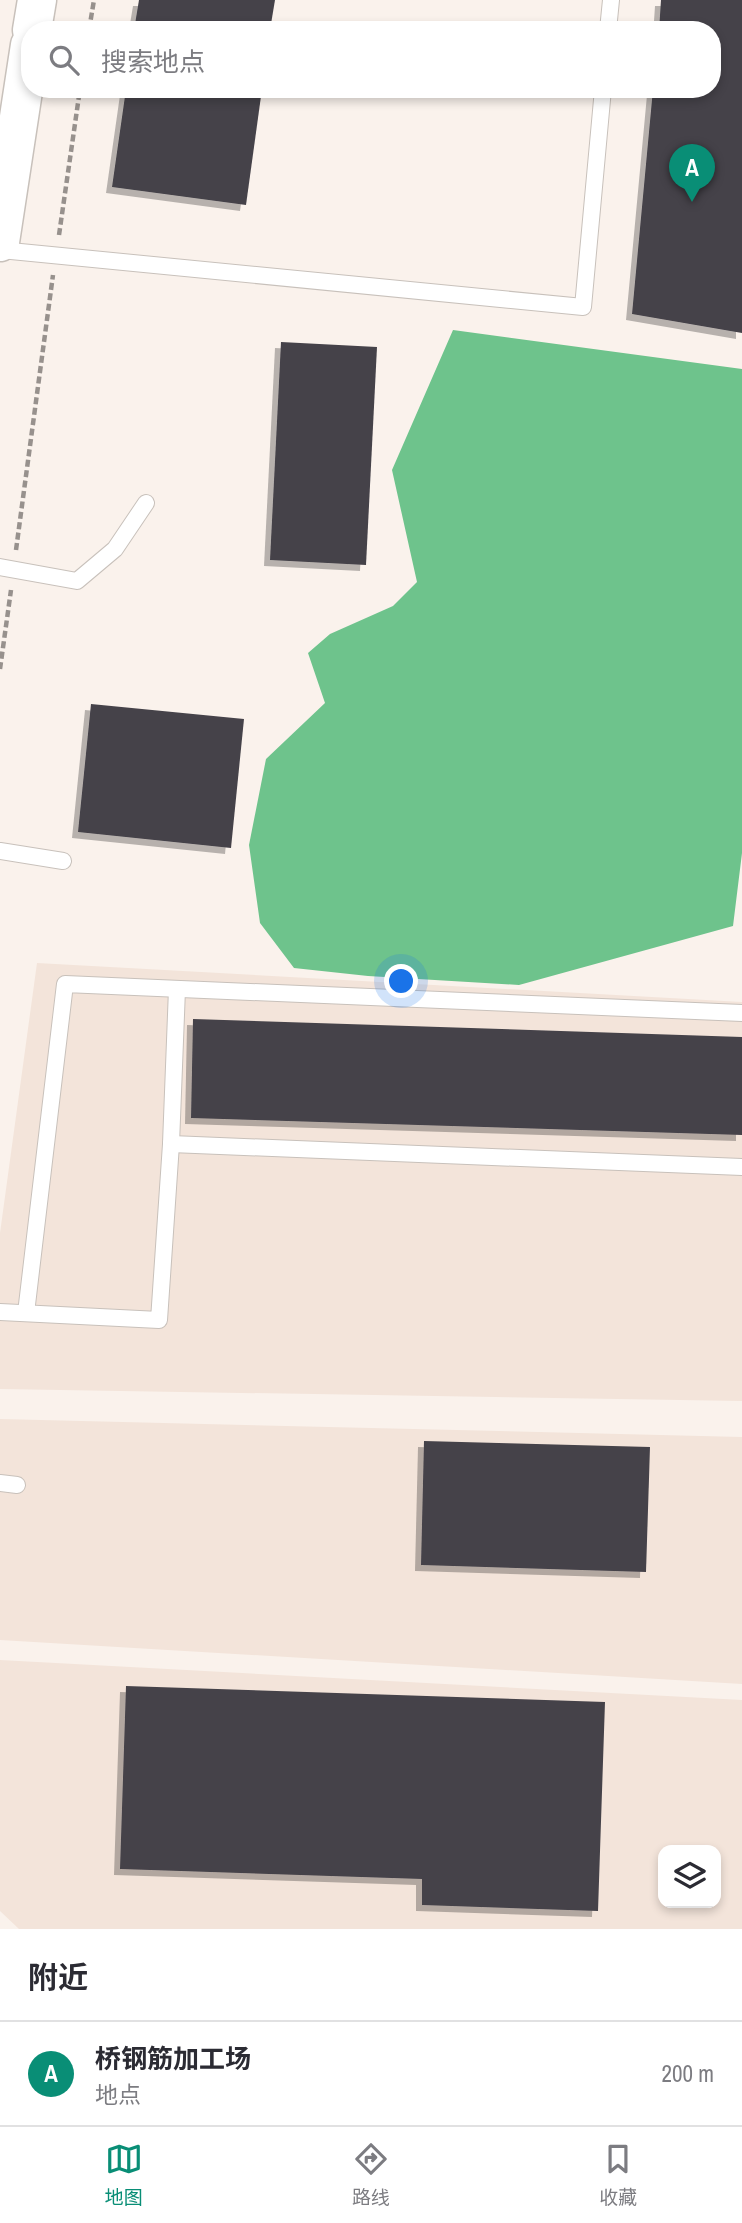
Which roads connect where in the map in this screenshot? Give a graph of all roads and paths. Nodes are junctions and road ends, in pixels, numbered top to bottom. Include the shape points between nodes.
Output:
1 (37, 0) edge
2 (94, 0) edge
3 (611, 0) edge
4 (34, 21) edge
5 (90, 21) edge
6 (609, 21) edge
7 (22, 98) edge
8 (79, 98) edge
9 (602, 98) edge
10 (0, 242) edge
11 (0, 250) edge
12 (55, 257) junction
13 (146, 503) dead end
14 (7, 568) edge
15 (0, 669) edge
16 (0, 851) edge
17 (63, 860) dead end
18 (177, 989) junction
19 (742, 1013) edge
20 (172, 1144) junction
21 (742, 1167) edge
22 (0, 1312) edge
23 (26, 1313) junction
24 (0, 1483) edge
25 (17, 1485) dead end

1 - 4 street
2 - 5 path
3 - 6 lane
7 - 10 street
8 - 12 path
9 - 12 lane via 583,307
11 - 12 lane
12 - 14 path
13 - 14 lane via 115,549 77,582
14 - 15 path
16 - 17 lane
18 - 19 lane
18 - 20 lane
18 - 23 lane via 65,984
20 - 21 lane
20 - 23 lane via 159,1320
22 - 23 lane
24 - 25 lane

